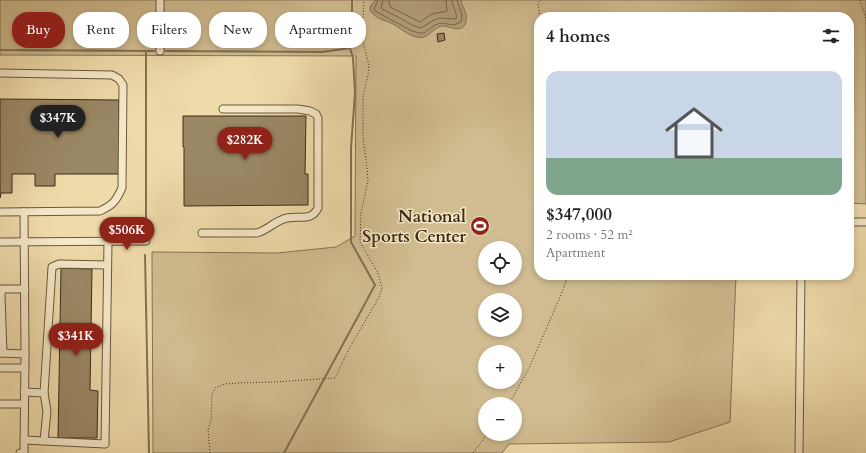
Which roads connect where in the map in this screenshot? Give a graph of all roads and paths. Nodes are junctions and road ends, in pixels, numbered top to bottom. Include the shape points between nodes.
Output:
1 (160, 0) edge
2 (364, 0) edge
3 (540, 0) edge
4 (860, 0) edge
5 (539, 12) edge
6 (866, 18) edge
7 (160, 51) dead end
8 (0, 73) edge
9 (223, 109) dead end
10 (0, 212) edge
11 (24, 212) junction
12 (854, 222) edge
13 (866, 222) edge
14 (202, 233) dead end
15 (0, 242) edge
16 (25, 242) junction
17 (108, 242) junction
18 (146, 242) dead end
19 (107, 265) junction
20 (566, 280) edge
21 (801, 280) edge
22 (25, 289) junction
23 (2, 353) edge
24 (25, 354) junction
25 (0, 368) edge
26 (25, 368) junction
27 (24, 392) junction
28 (44, 393) junction
29 (513, 397) edge
30 (0, 404) edge
31 (24, 404) junction
32 (24, 440) junction
33 (44, 441) junction
34 (482, 441) edge
35 (20, 453) edge
36 (24, 453) edge
37 (210, 453) edge
38 (473, 453) edge
39 (799, 453) edge

1 - 7 street
2 - 37 path via 362,38 369,65 363,96 363,137 368,180 361,213 360,242 378,273 382,288 379,297 349,348 335,378 238,383 215,388 208,430
3 - 5 path
4 - 6 path
8 - 11 street via 112,75 123,85 122,188 116,200 100,211
9 - 14 street via 298,109 316,114 318,208 316,213 309,217 280,220 263,232
10 - 11 street
11 - 16 street
12 - 13 street
15 - 16 street
16 - 17 street
16 - 22 street
17 - 18 street
17 - 19 street
19 - 28 street via 52,266
19 - 33 street via 105,444
20 - 29 path via 529,368
21 - 39 street
22 - 23 street via 2,289
22 - 24 street
23 - 24 street
24 - 26 street
25 - 26 street
26 - 27 street
27 - 28 street
27 - 31 street
28 - 33 street via 47,411
30 - 31 street
31 - 32 street
32 - 33 street
32 - 36 street
34 - 38 path
35 - 36 street

